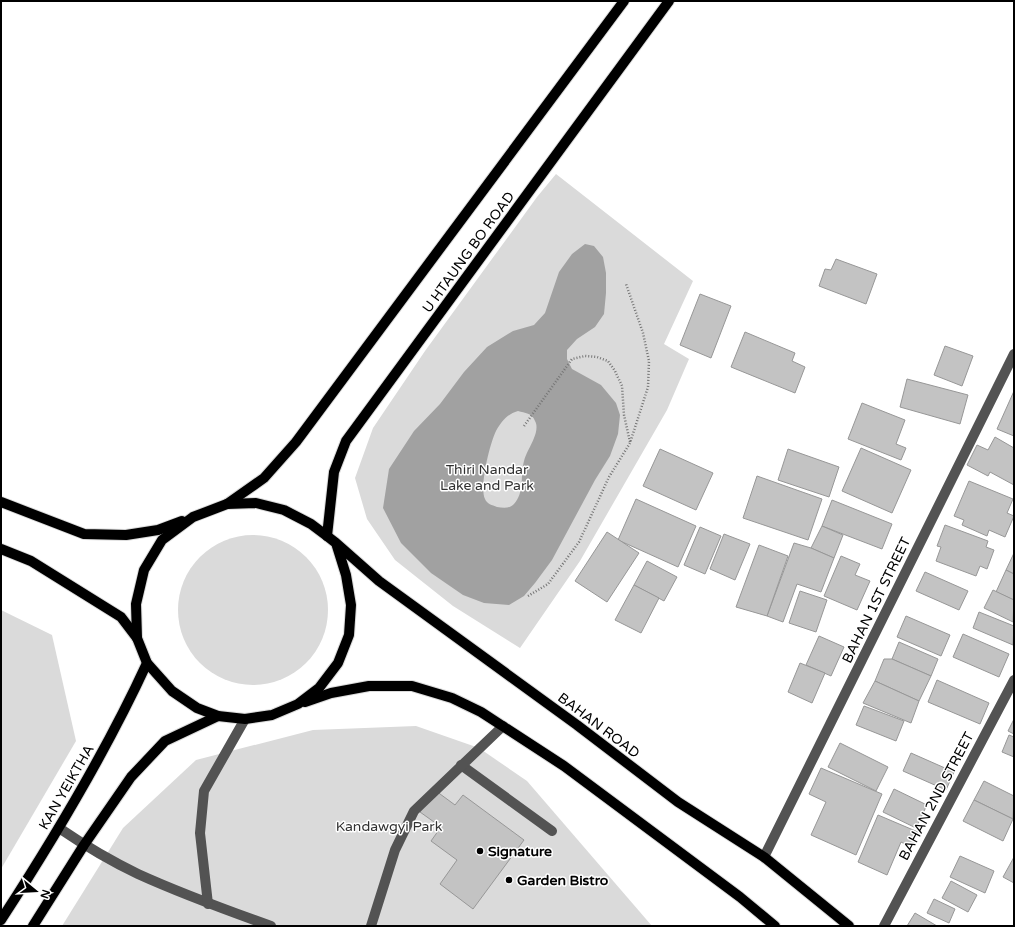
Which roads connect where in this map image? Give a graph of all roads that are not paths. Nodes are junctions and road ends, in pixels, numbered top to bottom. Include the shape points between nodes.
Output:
1 (624, 1) edge
2 (670, 1) edge
3 (1014, 354) edge
4 (1, 502) edge
5 (227, 504) junction
6 (193, 517) junction
7 (327, 536) junction
8 (336, 543) junction
9 (1, 549) edge
10 (137, 638) junction
11 (147, 663) junction
12 (1014, 680) edge
13 (298, 704) junction
14 (218, 716) junction
15 (246, 719) junction
16 (503, 726) junction
17 (461, 765) junction
18 (59, 828) junction
19 (552, 831) dead end
20 (84, 845) junction
21 (764, 857) junction
22 (208, 904) junction
23 (1, 920) edge
24 (32, 926) edge
25 (271, 926) edge
26 (371, 926) edge
27 (775, 926) edge
28 (849, 926) edge
29 (884, 926) edge

1 - 5 main road, U HTAUNG BO ROAD via 296,442 264,478
2 - 7 main road, U HTAUNG BO ROAD via 346,441 334,472
3 - 21 street, BAHAN 1ST STREET
4 - 6 main road via 84,534 126,535 158,530
5 - 6 main road
5 - 7 main road, BAHAN ROAD via 256,503 284,510
6 - 10 main road via 162,540 144,570 136,604
7 - 8 main road, BAHAN ROAD
8 - 13 main road via 346,575 351,605 349,635 338,663 319,688
8 - 21 main road, BAHAN ROAD via 379,581 678,802
9 - 10 main road via 31,562 121,617
10 - 11 main road
11 - 14 main road via 172,691 197,708
11 - 18 main road, KAN YEIKTHA via 111,736
12 - 29 street, BAHAN 2ND STREET
13 - 15 main road via 272,715
13 - 16 main road via 331,693 369,686 412,686 452,698
14 - 15 main road
14 - 20 main road via 165,741 131,777
15 - 22 street via 204,791 200,834
16 - 17 street
16 - 27 main road via 564,766
17 - 19 street
17 - 26 street via 414,811 395,850
18 - 20 street
18 - 23 main road, KAN YEIKTHA
20 - 22 street via 137,873
20 - 24 main road
21 - 28 main road, BAHAN ROAD
22 - 25 street

